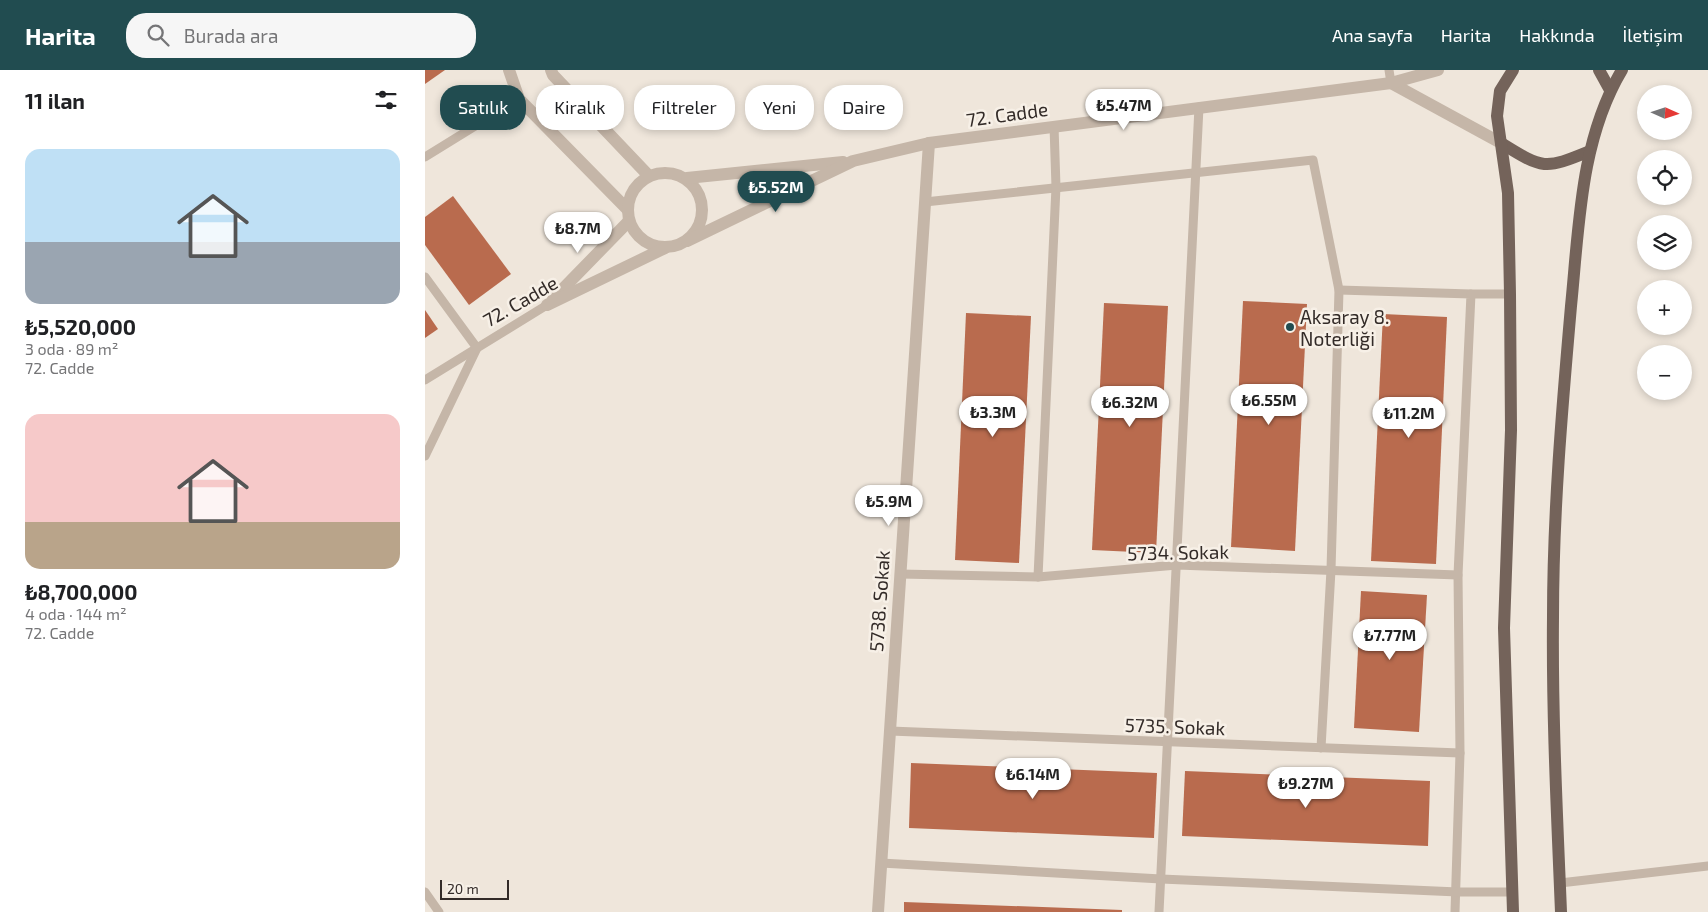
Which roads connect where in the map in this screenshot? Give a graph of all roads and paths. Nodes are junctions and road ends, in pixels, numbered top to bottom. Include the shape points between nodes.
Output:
1 (509, 70) edge
2 (551, 70) edge
3 (1438, 70) edge
4 (1513, 70) edge
5 (1599, 70) edge
6 (1622, 70) edge
7 (1390, 76) edge
8 (514, 85) edge
9 (1610, 90) junction
10 (526, 107) edge
11 (1199, 107) junction
12 (1054, 126) junction
13 (469, 130) edge
14 (929, 143) junction
15 (1501, 144) junction
16 (1590, 152) junction
17 (425, 157) edge
18 (853, 161) junction
19 (1196, 171) junction
20 (649, 176) junction
21 (687, 178) junction
22 (1056, 187) junction
23 (925, 202) junction
24 (628, 216) junction
25 (687, 241) junction
26 (665, 248) junction
27 (425, 277) edge
28 (1339, 290) junction
29 (1471, 294) junction
30 (1511, 294) junction
31 (547, 305) junction
32 (477, 348) junction
33 (425, 380) edge
34 (425, 456) edge
35 (1177, 565) junction
36 (1331, 570) junction
37 (900, 574) junction
38 (1458, 575) junction
39 (1038, 577) junction
40 (890, 731) junction
41 (1168, 742) junction
42 (1321, 748) junction
43 (1459, 754) junction
44 (881, 863) junction
45 (1708, 866) edge
46 (1161, 879) junction
47 (1560, 883) junction
48 (425, 892) edge
49 (1458, 892) junction
50 (1512, 892) junction
51 (439, 912) edge
52 (878, 912) edge
53 (1159, 912) edge
54 (1455, 912) edge
55 (1513, 912) edge
56 (1561, 912) edge

1 - 8 street
2 - 20 street
3 - 7 street, 72. Cadde
4 - 15 main road via 1500,92 1497,116
5 - 9 main road
6 - 9 main road
7 - 11 street, 72. Cadde
7 - 15 street
9 - 16 main road
10 - 24 street
11 - 12 street, 72. Cadde
11 - 19 lane
12 - 14 street, 72. Cadde
12 - 22 lane
13 - 17 lane
14 - 18 street, 72. Cadde
14 - 23 street, 5738. Sokak
15 - 16 main road via 1533,163 1557,165
15 - 30 main road via 1508,193
16 - 47 main road via 1581,197 1559,438 1553,617
18 - 21 street
18 - 25 street, 72. Cadde
19 - 22 lane
19 - 28 lane via 1313,160
19 - 35 lane
20 - 21 street via 664,171
20 - 24 street via 642,178 628,198
21 - 25 street via 701,197 701,221
22 - 23 lane
22 - 39 lane
23 - 37 street, 5738. Sokak
24 - 26 street via 642,241
24 - 31 street
25 - 26 street
26 - 31 street, 72. Cadde
27 - 32 lane
28 - 29 lane
28 - 36 lane
29 - 30 lane
29 - 38 lane
30 - 50 main road via 1511,430 1504,628
31 - 32 lane, 72. Cadde
32 - 33 lane, 72. Cadde
32 - 34 lane
35 - 36 lane, 5734. Sokak
35 - 39 lane, 5734. Sokak
35 - 41 lane
36 - 38 lane, 5734. Sokak
36 - 42 lane
37 - 39 lane, 5734. Sokak
37 - 40 street, 5738. Sokak
38 - 43 lane
40 - 41 lane, 5735. Sokak
40 - 44 street, 5738. Sokak
41 - 42 lane, 5735. Sokak
41 - 46 lane
42 - 43 lane, 5735. Sokak
43 - 49 lane
44 - 46 lane
44 - 52 street, 5738. Sokak
45 - 47 lane
46 - 49 lane
46 - 53 lane
47 - 56 main road
48 - 51 lane
49 - 50 lane
49 - 54 lane
50 - 55 main road

